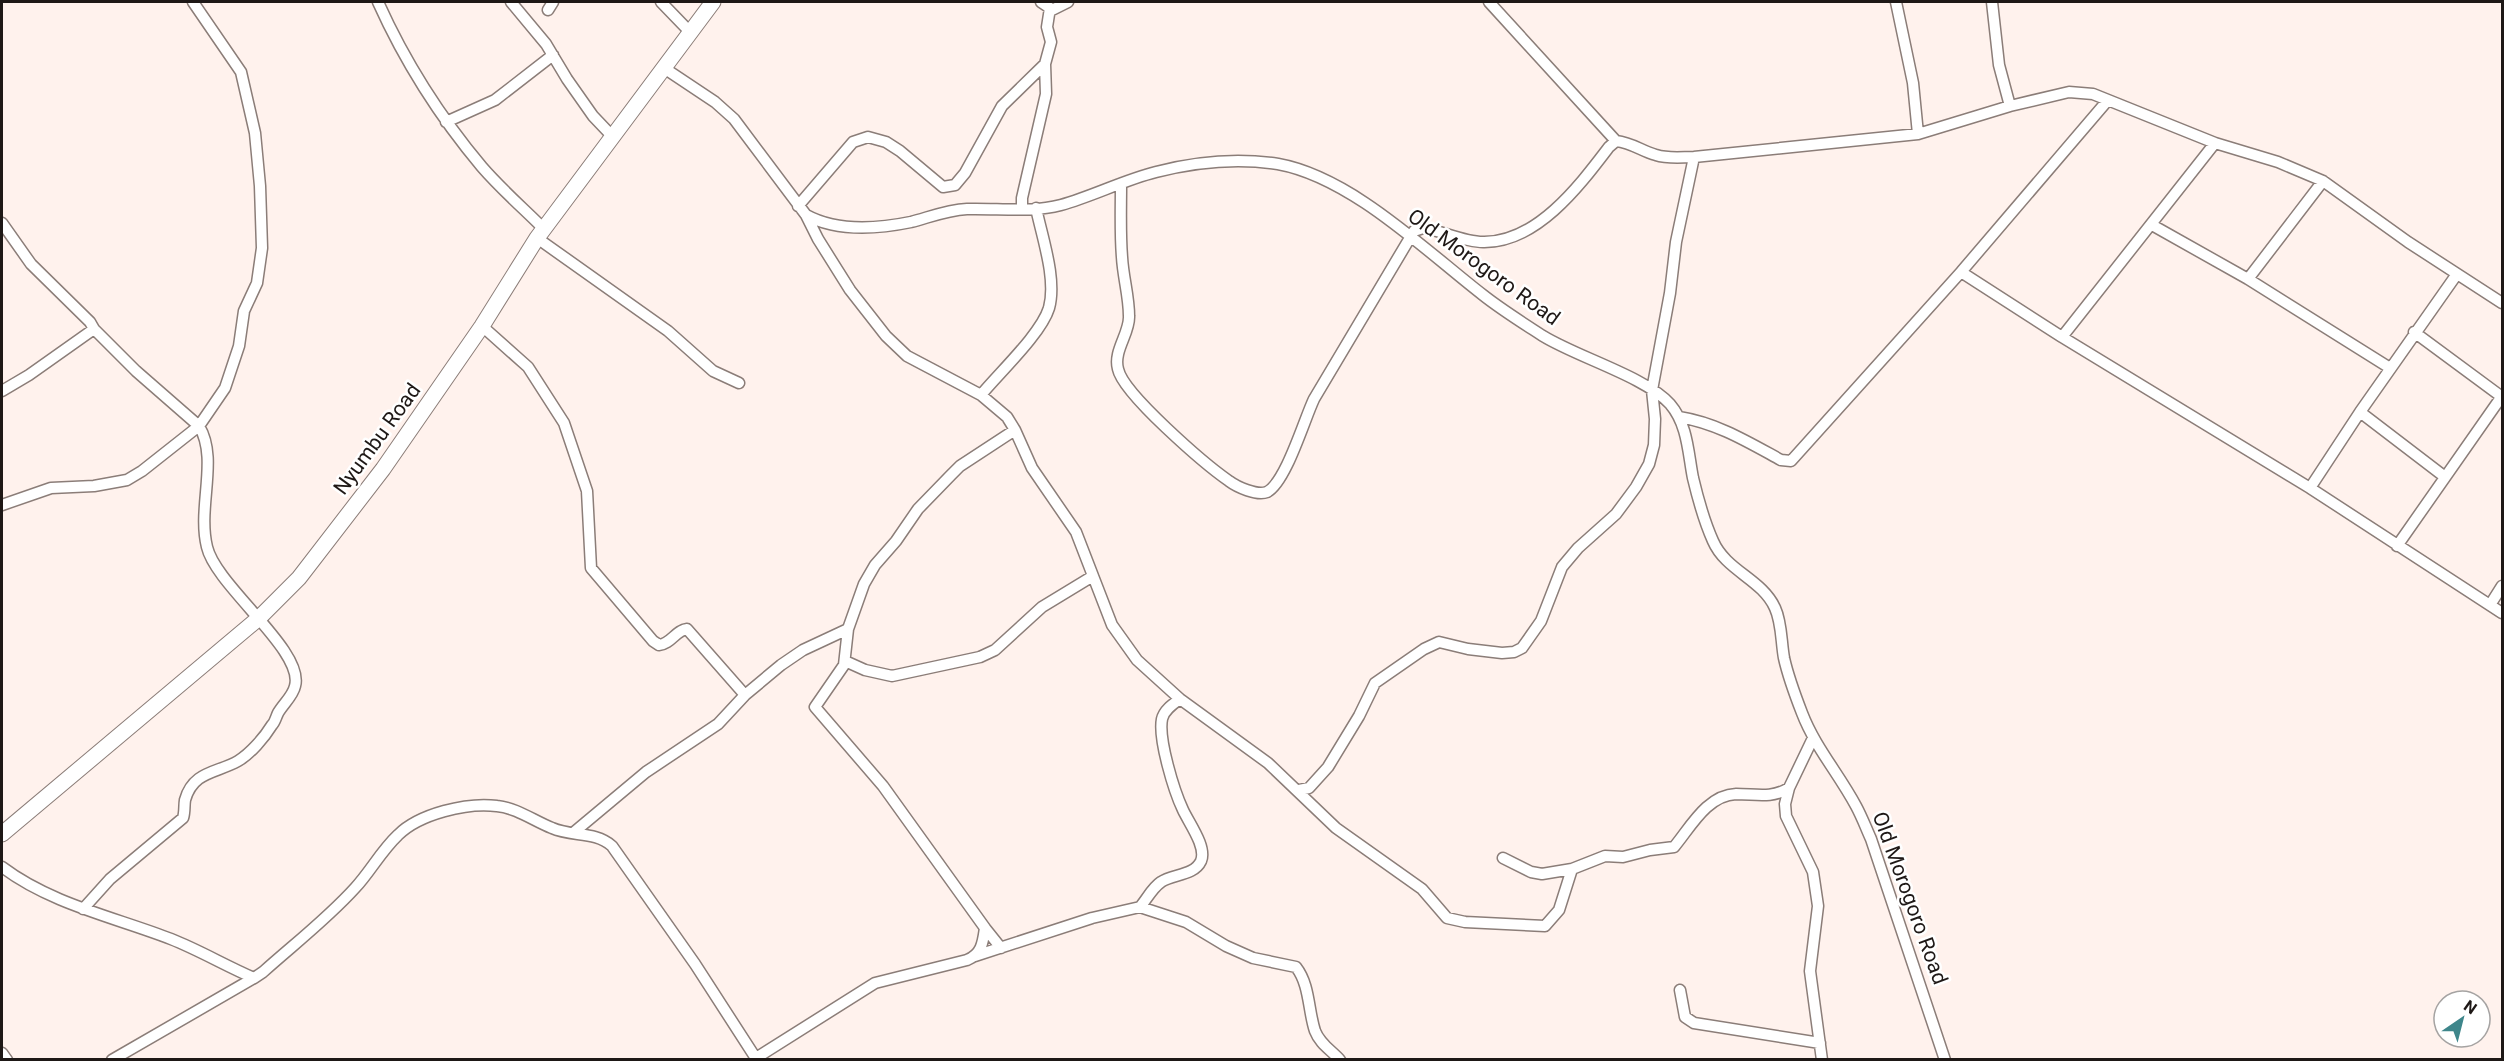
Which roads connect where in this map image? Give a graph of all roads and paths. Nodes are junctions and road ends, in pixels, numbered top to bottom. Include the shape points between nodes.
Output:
1 (193, 2) edge
2 (378, 2) edge
3 (511, 2) edge
4 (661, 2) edge
5 (712, 2) edge
6 (1041, 2) edge
7 (1068, 2) edge
8 (1489, 2) edge
9 (1896, 2) edge
10 (1992, 2) edge
11 (1050, 11) junction
12 (690, 32) junction
13 (553, 55) junction
14 (1045, 64) junction
15 (664, 68) junction
16 (2108, 100) junction
17 (2010, 106) junction
18 (446, 122) junction
19 (1918, 134) junction
20 (612, 136) junction
21 (1616, 141) junction
22 (2215, 143) junction
23 (1694, 157) junction
24 (2323, 181) junction
25 (1121, 184) junction
26 (1036, 208) junction
27 (1022, 209) junction
28 (802, 211) junction
29 (2, 223) edge
30 (2152, 225) junction
31 (540, 234) junction
32 (1409, 236) junction
33 (1961, 272) junction
34 (2457, 274) junction
35 (2248, 279) junction
36 (2502, 303) edge
37 (482, 326) junction
38 (94, 329) junction
39 (2414, 332) junction
40 (2062, 337) junction
41 (2390, 368) junction
42 (739, 383) dead end
43 (1652, 390) junction
44 (2, 391) edge
45 (981, 395) junction
46 (2502, 397) edge
47 (2360, 412) junction
48 (1679, 417) junction
49 (199, 426) junction
50 (1016, 430) junction
51 (2445, 477) junction
52 (2310, 488) junction
53 (2, 505) edge
54 (2397, 546) junction
55 (1093, 576) junction
56 (2502, 586) edge
57 (2490, 605) junction
58 (2502, 613) edge
59 (259, 618) junction
60 (848, 629) junction
61 (845, 661) junction
62 (745, 695) junction
63 (1180, 699) junction
64 (1813, 738) junction
65 (1790, 788) junction
66 (1299, 790) junction
67 (573, 833) junction
68 (2, 834) edge
69 (1503, 858) dead end
70 (2, 867) edge
71 (1572, 869) junction
72 (1140, 907) junction
73 (83, 909) junction
74 (985, 928) junction
75 (1001, 948) junction
76 (975, 956) junction
77 (254, 978) junction
78 (1680, 990) dead end
79 (1820, 1043) junction
80 (2, 1053) edge
81 (7, 1059) edge
82 (112, 1059) edge
83 (756, 1059) edge
84 (1340, 1059) edge
85 (1822, 1059) edge
86 (1945, 1059) edge

1 - 49 street via 241,72 249,98 259,176 262,248 256,283 244,311 239,346 225,388
2 - 18 street
3 - 13 street
4 - 12 street
5 - 12 street, Nyumbu Road
6 - 11 street
7 - 11 street
8 - 21 street
9 - 19 street via 1913,83
10 - 17 street via 1999,65
11 - 14 street via 1047,27 1051,42
12 - 15 street, Nyumbu Road
13 - 18 street via 495,100
13 - 20 street via 587,107
14 - 27 street via 1046,94
14 - 28 street via 1002,105 955,186 943,187 900,151 886,142 868,138 853,142
15 - 20 street, Nyumbu Road
15 - 28 street via 735,119
16 - 17 street via 2069,92
16 - 22 street
16 - 33 street
17 - 19 street
18 - 31 street
19 - 23 street
20 - 31 street, Nyumbu Road
21 - 23 street via 1666,158
21 - 32 street via 1560,207 1520,234 1482,242 1423,228
22 - 24 street
22 - 30 street
23 - 43 street
24 - 34 street
24 - 35 street
25 - 26 street, Old Morogoro Road via 1059,206
25 - 32 street, Old Morogoro Road via 1155,172 1213,163 1280,165 1314,175 1339,188
25 - 32 street via 1122,259 1130,318 1117,361 1121,378 1146,409 1230,482 1253,492 1264,493 1278,480 1314,399
26 - 27 street, Old Morogoro Road
26 - 45 street via 1048,260 1048,309 1039,328
27 - 28 street, Old Morogoro Road via 948,211 909,222 856,228 819,222
28 - 45 street via 850,290 886,336 907,356
29 - 38 street via 31,264
30 - 35 street
30 - 40 street
31 - 37 street, Nyumbu Road
31 - 42 street via 714,371
32 - 43 street, Old Morogoro Road via 1507,313 1555,343
33 - 40 street
33 - 48 street via 1791,461 1781,460 1701,420
34 - 36 street
34 - 39 street
35 - 41 street
37 - 59 street, Nyumbu Road via 327,543
37 - 62 street via 528,367 564,423 587,491 591,568 653,641 665,645 687,629
38 - 44 street
38 - 49 street
39 - 41 street
39 - 46 street
40 - 52 street
41 - 47 street
43 - 48 street, Old Morogoro Road
43 - 66 street via 1654,445 1649,464 1616,514 1562,567 1541,621 1522,648 1502,653 1439,642 1424,649 1375,683 1328,767 1309,788
45 - 50 street
46 - 51 street
47 - 51 street
47 - 52 street
48 - 64 street, Old Morogoro Road via 1713,542 1724,560 1768,595 1777,610 1785,661
49 - 53 street via 127,480 51,488
49 - 59 street via 209,451 202,514 207,548 219,575
50 - 55 street via 1032,468 1076,532
50 - 60 street via 960,466 918,509 875,565
51 - 54 street
52 - 54 street
54 - 57 street
55 - 61 street via 1042,607 995,650 980,657 892,676
55 - 63 street via 1112,625 1137,660
56 - 57 street
57 - 58 street
59 - 68 street, Nyumbu Road
59 - 73 street via 296,676 295,687 274,724 244,757 203,774 185,801 183,818 110,879
60 - 61 street
60 - 62 street via 803,650
61 - 74 street via 836,680 816,703 816,711 883,786
62 - 67 street via 718,724 646,772
63 - 66 street via 1250,748
63 - 72 street via 1167,710 1162,726 1169,770 1202,850 1201,861 1195,869 1159,883
64 - 65 street
64 - 86 street, Old Morogoro Road via 1871,839
65 - 71 street via 1779,795 1734,794 1722,798 1703,810 1674,847 1623,857 1605,855
65 - 79 street via 1786,816 1813,872 1818,906 1809,971
66 - 71 street via 1328,821 1415,883 1440,912 1454,921 1545,926 1559,910
67 - 77 street via 554,830 498,806 471,807 421,819 386,847 355,888
67 - 83 street via 605,840 622,856
69 - 71 street via 1542,874
70 - 73 street via 28,885
72 - 75 street via 1092,918
72 - 84 street via 1186,922 1253,958 1296,967 1309,997 1316,1031 1322,1043
73 - 77 street via 178,942
74 - 75 street
74 - 76 street
75 - 76 street
76 - 83 street via 875,983
77 - 82 street
78 - 79 street via 1685,1017 1694,1023
79 - 85 street
80 - 81 street

